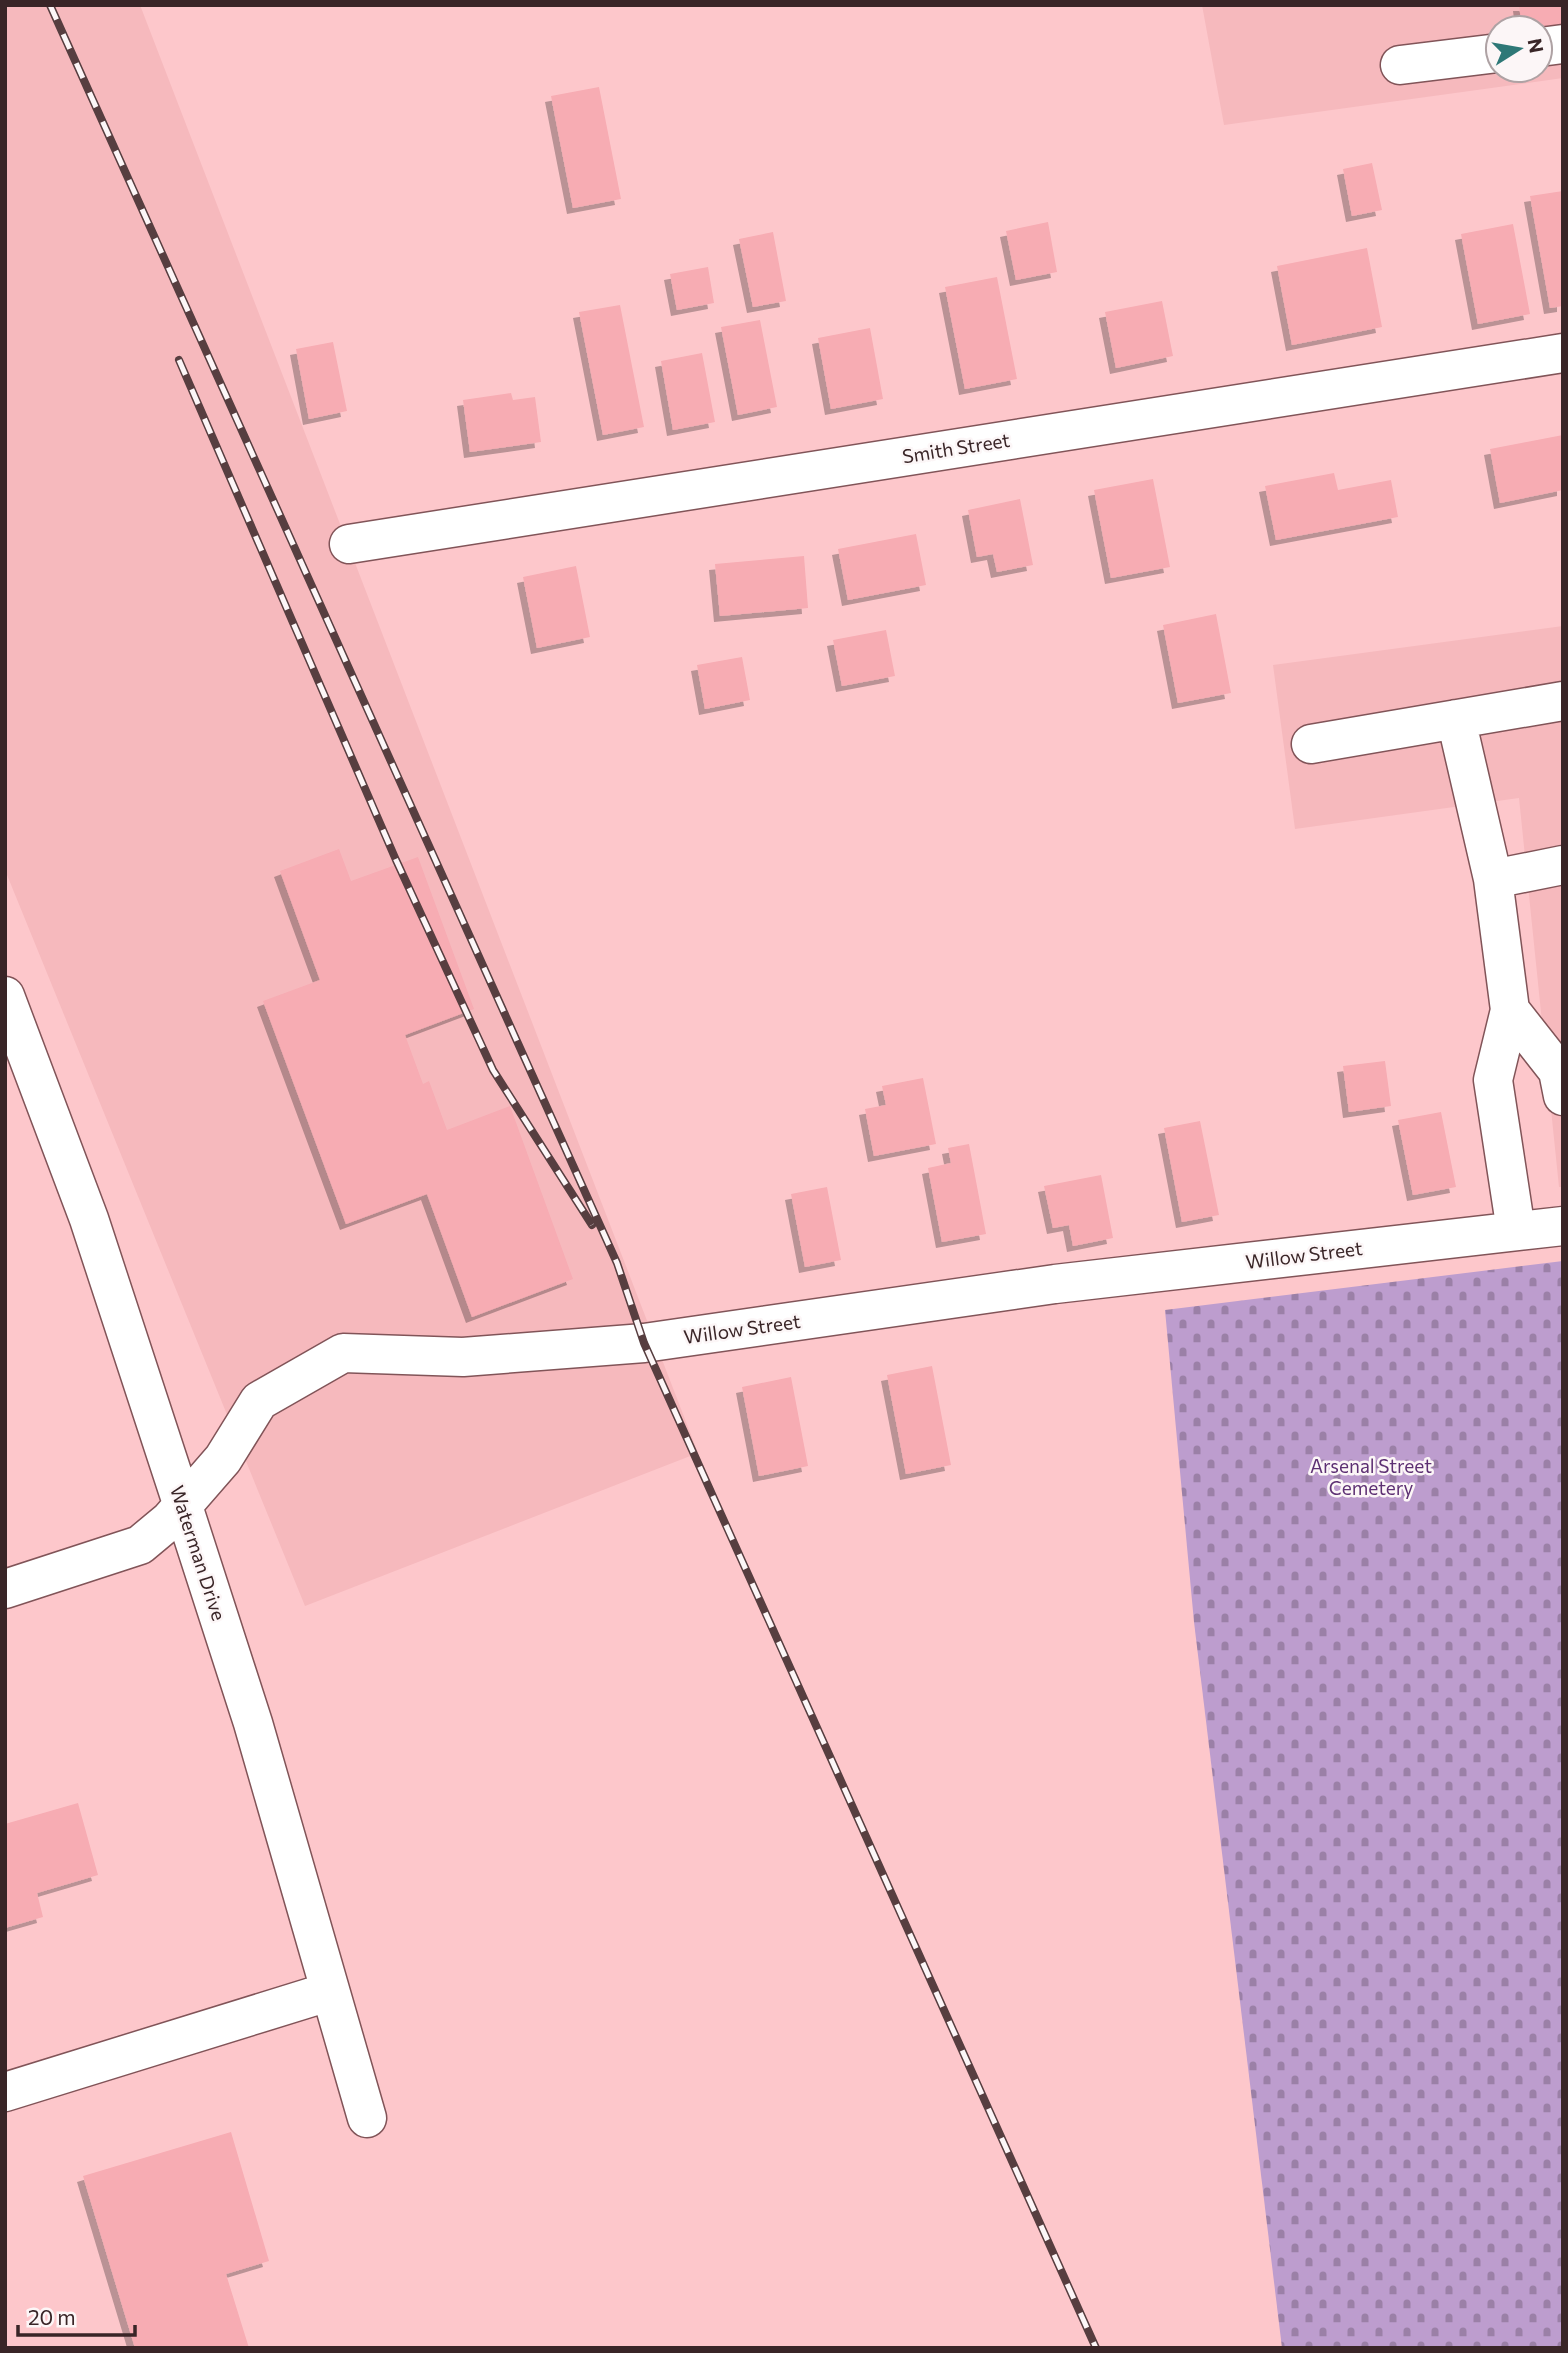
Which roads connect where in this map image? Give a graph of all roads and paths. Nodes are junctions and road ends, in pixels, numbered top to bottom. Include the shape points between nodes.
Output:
1 (1484, 54) edge
2 (1400, 65) dead end
3 (1563, 353) edge
4 (349, 544) dead end
5 (1563, 701) edge
6 (1456, 719) junction
7 (1311, 744) dead end
8 (1563, 865) edge
9 (1493, 879) junction
10 (5, 996) edge
11 (1510, 1010) junction
12 (1563, 1096) edge
13 (1563, 1226) edge
14 (1516, 1231) junction
15 (182, 1503) junction
16 (5, 1589) edge
17 (328, 1992) junction
18 (5, 2092) edge
19 (367, 2118) dead end

1 - 2 street
3 - 4 street, Smith Street
5 - 6 street
6 - 7 street
6 - 9 street
8 - 9 street
9 - 11 street
10 - 15 street, Waterman Drive via 89,1219
11 - 12 street via 1558,1071
11 - 14 street via 1493,1080
13 - 14 street, Willow Street
14 - 15 street, Willow Street via 1055,1284 644,1343 463,1357 343,1353 259,1401 223,1459
15 - 16 street, Willow Street via 170,1520 140,1545
15 - 17 street, Waterman Drive via 253,1723
17 - 18 street
17 - 19 street, Waterman Drive

